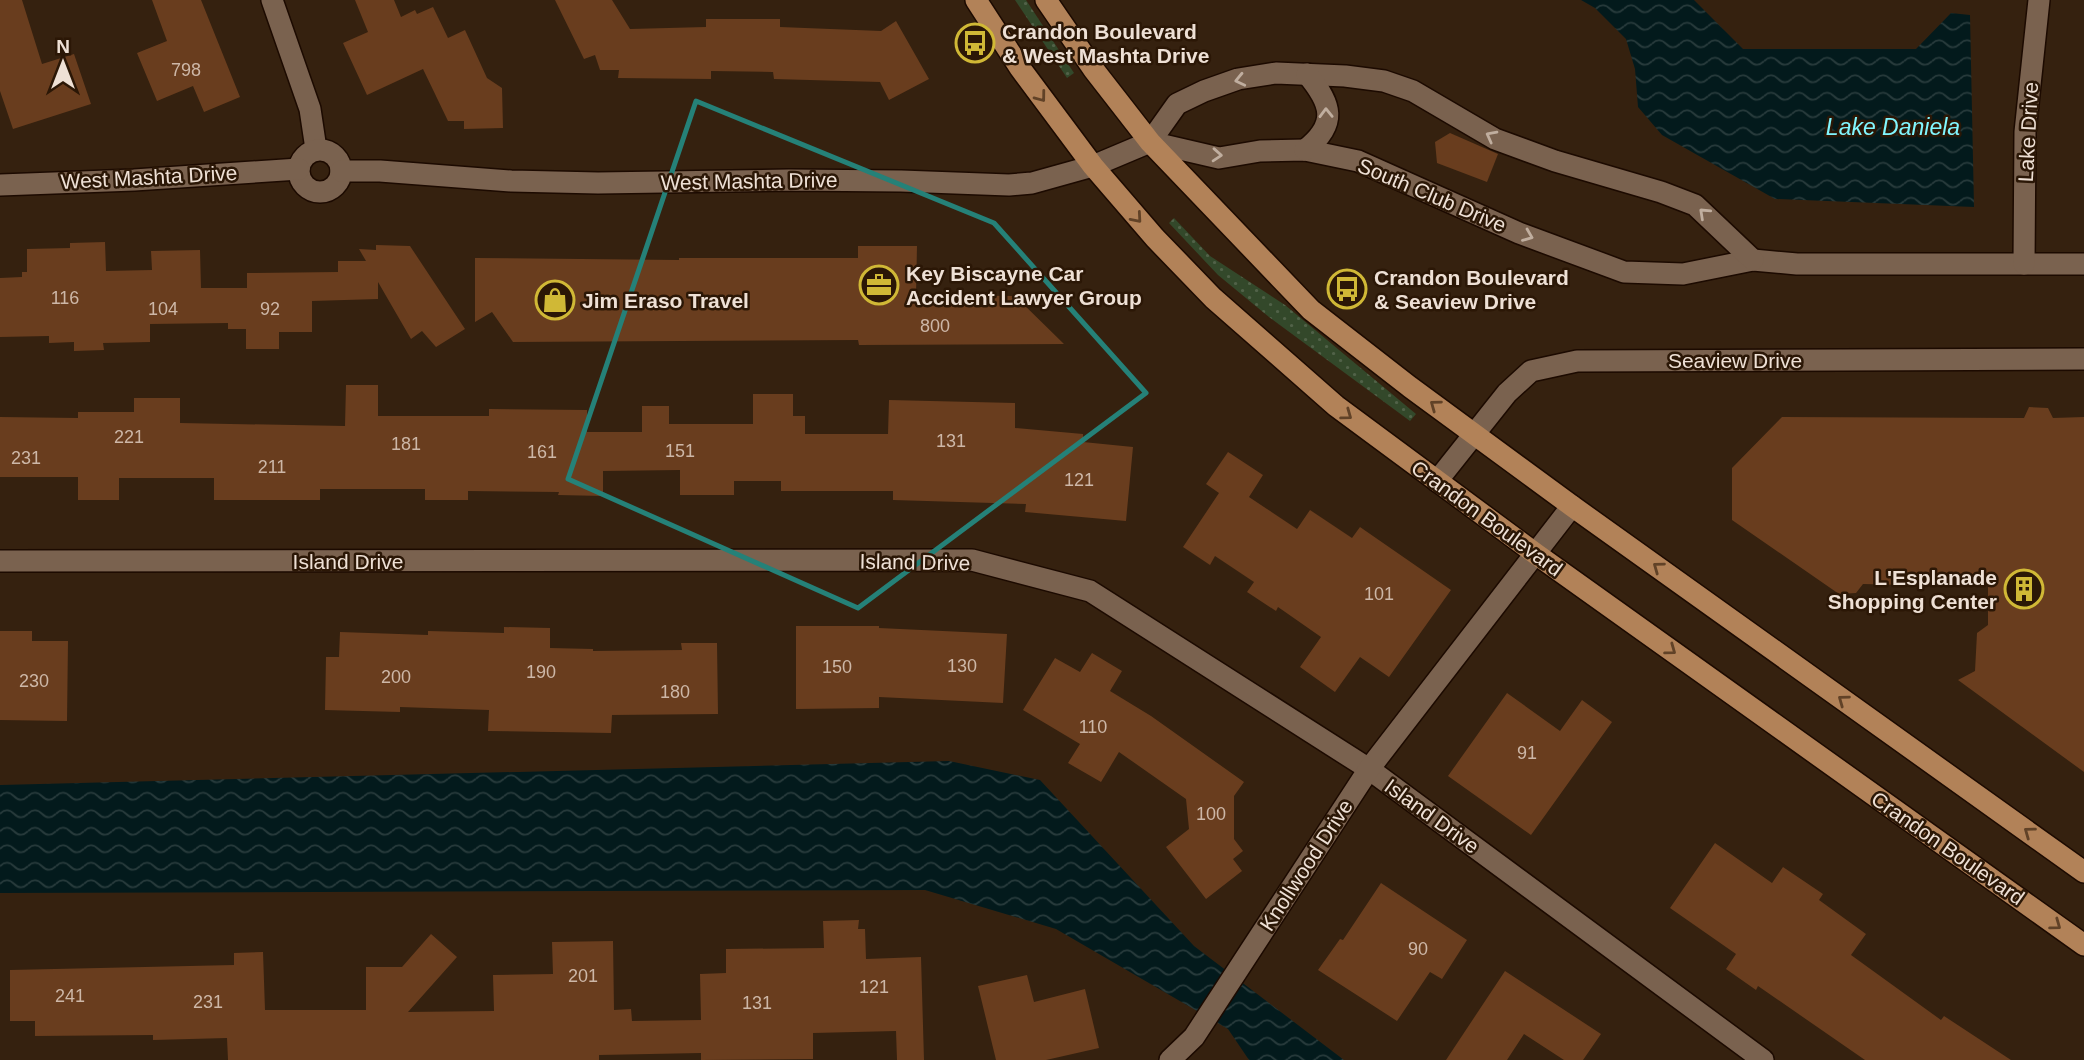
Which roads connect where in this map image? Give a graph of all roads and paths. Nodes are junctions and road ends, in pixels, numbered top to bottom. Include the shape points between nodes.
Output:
1 (272, 0) edge
2 (976, 0) edge
3 (1046, 0) edge
4 (2039, 0) edge
5 (1307, 74) junction
6 (1150, 142) junction
7 (316, 149) junction
8 (1305, 150) junction
9 (1093, 166) junction
10 (299, 169) junction
11 (341, 171) junction
12 (0, 185) edge
13 (1753, 260) junction
14 (2024, 264) junction
15 (2084, 264) edge
16 (2084, 359) edge
17 (1475, 434) junction
18 (1437, 481) junction
19 (1572, 506) junction
20 (1536, 554) junction
21 (0, 561) edge
22 (1369, 769) junction
23 (2084, 872) edge
24 (2084, 945) edge
25 (1170, 1060) edge
26 (1763, 1060) edge

1 - 7 street via 310,109
2 -> 9 main road, Crandon Boulevard
3 - 6 main road
4 - 14 street, Lake Drive via 2025,132
5 -> 6 street via 1238,79 1204,91 1177,104
8 -> 5 street via 1321,137 1328,120 1326,102
13 -> 5 street via 1695,205 1495,139 1413,91 1345,76
6 -> 8 street, South Club Drive via 1219,158 1260,150
6 - 9 street, West Mashta Drive
17 -> 6 main road via 1311,310
7 - 10 street via 306,153
7 - 11 street via 336,156
8 -> 13 street, South Club Drive via 1358,162 1519,233 1625,272 1683,274
9 - 11 street, West Mashta Drive via 1009,185 817,180 598,183
9 -> 18 main road, Crandon Boulevard via 1213,298 1336,406
10 - 11 street via 301,181 314,192 331,189
10 - 12 street, West Mashta Drive
13 - 14 street, South Club Drive
14 - 15 street, South Club Drive
16 - 17 street, Seaview Drive via 1577,361 1531,371
17 - 18 street, Seaview Drive
17 - 19 main road
18 - 20 main road, Crandon Boulevard
19 - 20 street, Knollwood Drive
23 -> 19 main road
20 - 22 street, Knollwood Drive
20 -> 24 main road, Crandon Boulevard
21 - 22 street, Island Drive via 972,560 1090,591
22 - 25 street, Knollwood Drive via 1194,1037
22 - 26 street, Island Drive

